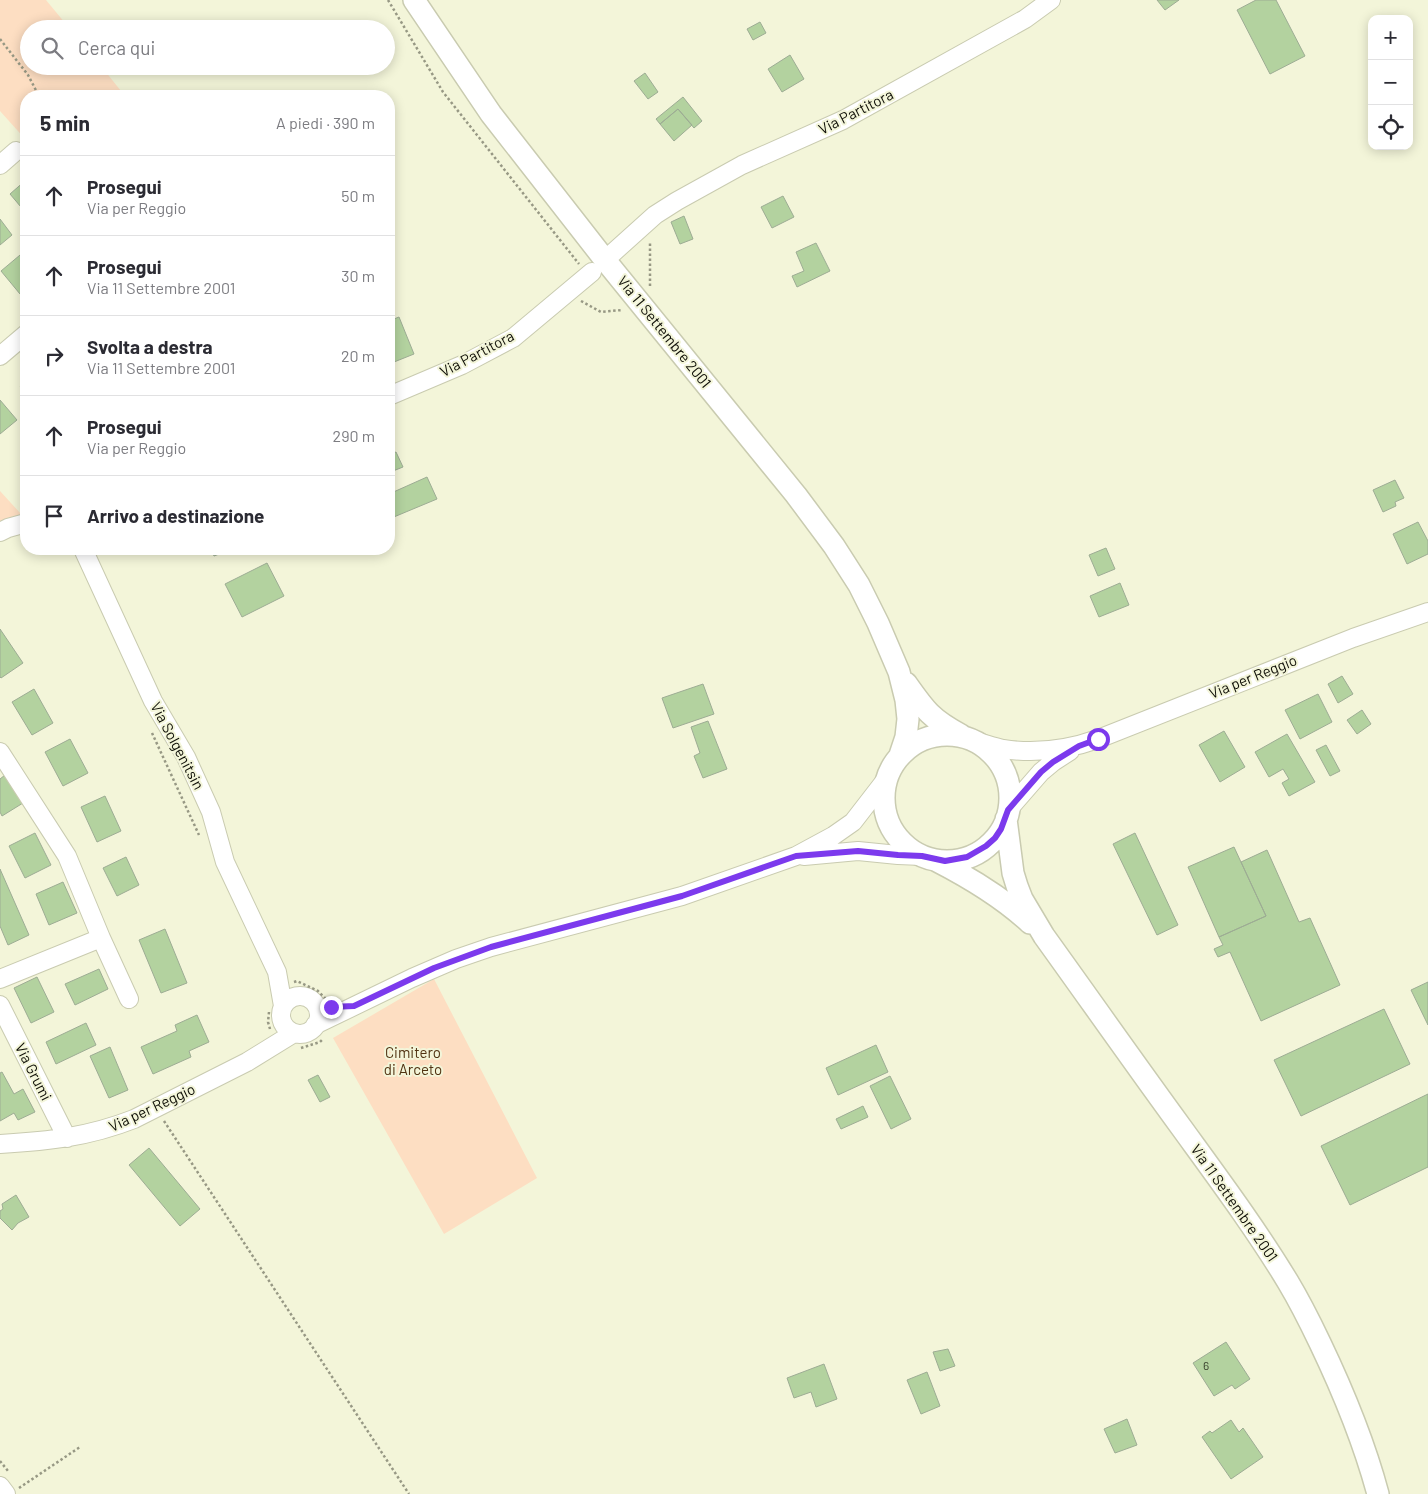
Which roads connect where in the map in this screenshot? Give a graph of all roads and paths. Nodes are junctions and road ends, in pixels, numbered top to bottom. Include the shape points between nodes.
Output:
1 (388, 0) edge
2 (414, 0) edge
3 (1052, 0) edge
4 (0, 39) edge
5 (20, 65) edge
6 (28, 75) edge
7 (36, 90) edge
8 (16, 151) dead end
9 (0, 165) edge
10 (655, 215) junction
11 (595, 269) junction
12 (650, 287) dead end
13 (557, 300) junction
14 (622, 310) dead end
15 (20, 339) edge
16 (0, 356) edge
17 (395, 393) edge
18 (20, 525) edge
19 (0, 532) edge
20 (86, 555) edge
21 (1428, 612) edge
22 (899, 672) junction
23 (150, 729) dead end
24 (969, 739) junction
25 (1079, 746) junction
26 (0, 752) edge
27 (900, 755) junction
28 (887, 778) junction
29 (1007, 814) junction
30 (202, 839) dead end
31 (796, 856) junction
32 (928, 858) junction
33 (1044, 936) junction
34 (100, 938) junction
35 (0, 979) edge
36 (129, 999) dead end
37 (0, 1005) edge
38 (321, 1006) junction
39 (281, 1015) junction
40 (155, 1108) junction
41 (67, 1138) junction
42 (0, 1144) edge
43 (80, 1447) dead end
44 (7, 1490) edge
45 (408, 1494) edge
46 (1378, 1494) edge

1 - 11 path via 443,92 555,236
2 - 11 main road, Via 11 Settembre 2001
3 - 10 street, Via Partitora via 1025,19 843,120 742,165
4 - 5 path
6 - 7 path
8 - 9 street
10 - 11 street, Via Partitora
10 - 12 path via 650,243
11 - 13 street, Via Partitora
11 - 22 main road, Via 11 Settembre 2001 via 796,495 859,585
13 - 14 path via 580,301 601,312
13 - 17 street, Via Partitora via 513,338 462,365
15 - 16 street
18 - 19 street
20 - 39 street, Via Solgenitsin via 152,701 186,757 211,812 225,862
21 - 25 street, Via per Reggio via 1352,638
22 - 24 main road, Via 11 Settembre 2001 via 934,719
22 - 27 main road, Via 11 Settembre 2001 via 908,719
23 - 30 path
24 - 25 street, Via per Reggio via 1002,749 1032,752
24 - 27 main road, Via 11 Settembre 2001 via 945,735 926,738
24 - 29 main road, Via 11 Settembre 2001 via 988,750 999,762 1010,793
25 - 29 street, Via per Reggio via 1041,772
26 - 34 street via 67,856
27 - 28 main road, Via 11 Settembre 2001
28 - 31 street, Via per Reggio via 853,822
28 - 32 main road, Via 11 Settembre 2001 via 884,799 892,829 905,845
29 - 32 main road via 995,838 977,853 956,860
29 - 33 main road, Via 11 Settembre 2001 via 1013,873 1022,899
31 - 32 street, Via per Reggio via 858,851
31 - 38 street, Via per Reggio via 690,894 491,947 434,968 354,1006
32 - 33 main road, Via 11 Settembre 2001 via 1004,900
33 - 46 main road, Via 11 Settembre 2001 via 1267,1248 1289,1284 1336,1375
34 - 35 street
34 - 36 street
37 - 41 street, Via Grumi
38 - 39 street, Via per Reggio via 299,996 290,999
38 - 39 street, Via per Reggio via 315,1026 302,1034
38 - 39 path via 318,990 297,981
38 - 39 path via 332,1026 320,1042 305,1048 286,1048
39 - 39 path via 274,992 268,1015 270,1031
39 - 40 street, Via per Reggio via 247,1062
40 - 41 street, Via per Reggio via 119,1125
40 - 45 path
41 - 42 street, Via per Reggio
43 - 44 path

